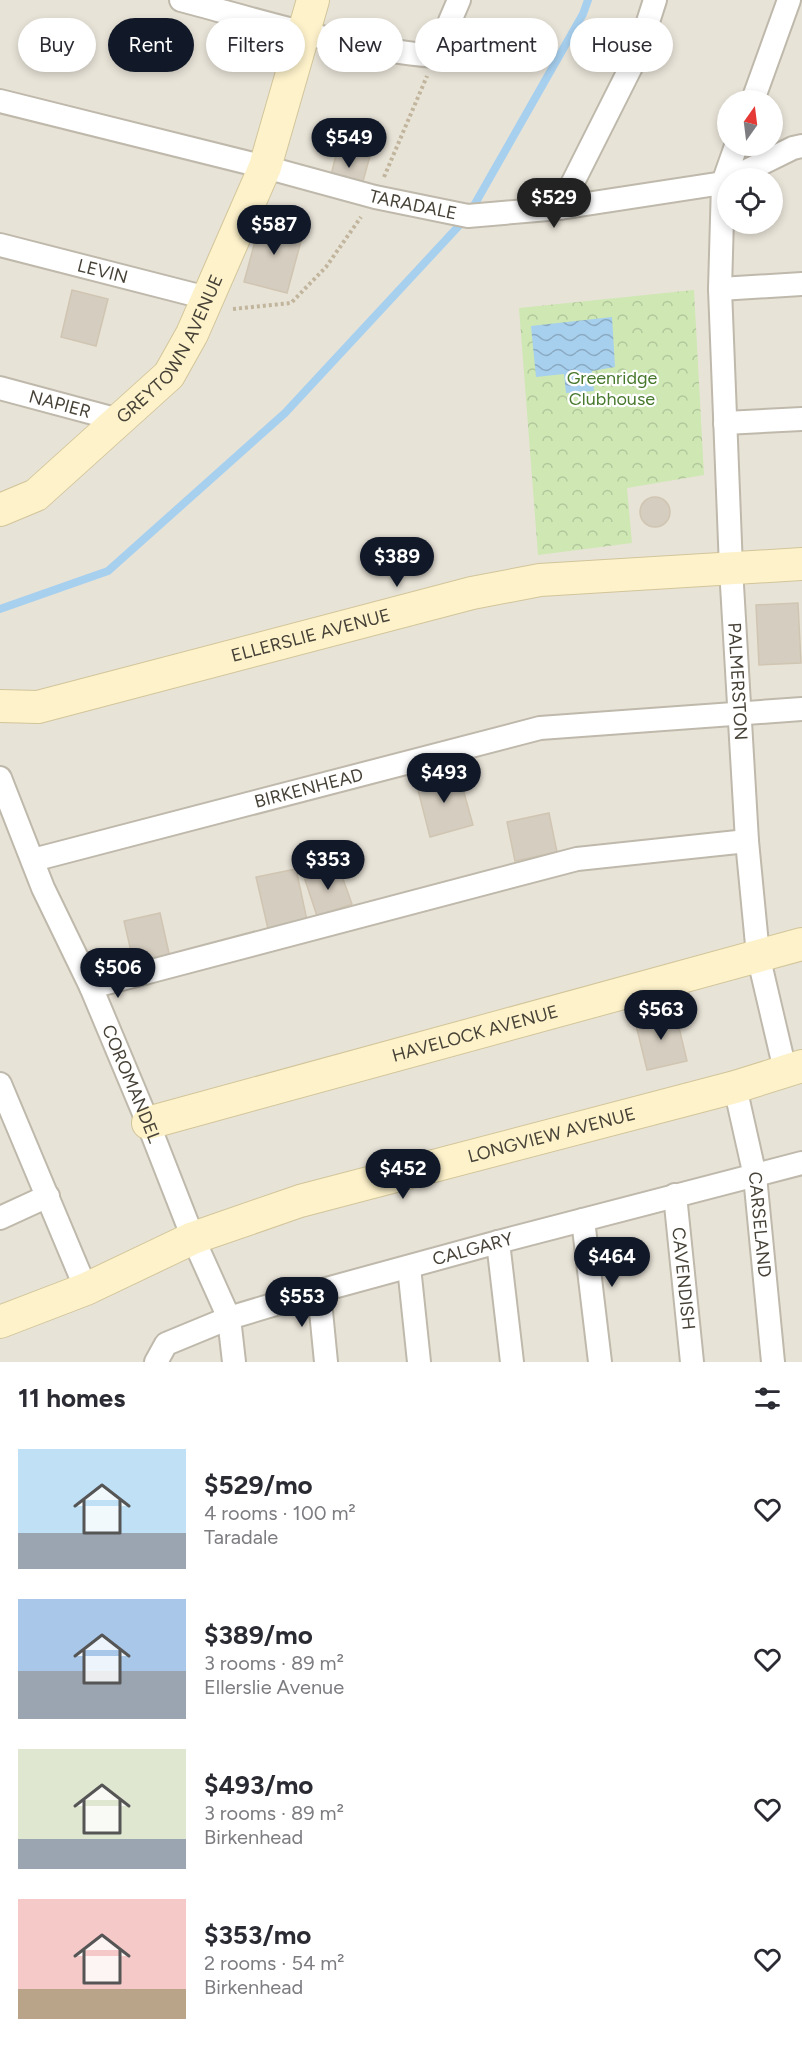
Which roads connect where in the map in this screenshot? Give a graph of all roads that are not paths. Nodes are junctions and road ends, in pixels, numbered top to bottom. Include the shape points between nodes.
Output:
1 (181, 0) edge
2 (313, 0) edge
3 (459, 0) edge
4 (655, 0) edge
5 (789, 0) edge
6 (250, 18) edge
7 (305, 28) edge
8 (305, 32) edge
9 (292, 72) edge
10 (757, 90) edge
11 (0, 101) edge
12 (802, 146) edge
13 (265, 167) junction
14 (753, 168) edge
15 (717, 183) edge
16 (560, 208) junction
17 (724, 234) edge
18 (0, 245) edge
19 (802, 284) edge
20 (720, 289) junction
21 (217, 305) junction
22 (0, 388) edge
23 (802, 419) edge
24 (119, 420) junction
25 (725, 423) junction
26 (0, 510) edge
27 (802, 564) edge
28 (731, 568) junction
29 (0, 706) edge
30 (802, 709) edge
31 (740, 712) junction
32 (0, 778) edge
33 (747, 841) junction
34 (33, 860) junction
35 (802, 944) edge
36 (758, 955) junction
37 (91, 987) junction
38 (794, 1068) edge
39 (0, 1084) edge
40 (735, 1087) junction
41 (7, 1119) edge
42 (148, 1123) junction
43 (802, 1163) edge
44 (755, 1176) junction
45 (675, 1195) junction
46 (48, 1196) junction
47 (0, 1218) edge
48 (583, 1220) junction
49 (193, 1238) junction
50 (498, 1242) junction
51 (409, 1268) junction
52 (86, 1289) junction
53 (319, 1291) junction
54 (229, 1318) junction
55 (0, 1322) edge
56 (156, 1362) edge
57 (234, 1362) edge
58 (326, 1362) edge
59 (419, 1362) edge
60 (512, 1362) edge
61 (600, 1362) edge
62 (692, 1362) edge
63 (773, 1362) edge

1 - 6 street
2 - 7 street, GREYTOWN AVENUE
3 - 8 street via 435,56 393,53
4 - 16 street via 639,54
5 - 10 street
9 - 13 street, GREYTOWN AVENUE
11 - 13 street, TARADALE
12 - 14 street, TARADALE
13 - 16 street, TARADALE via 375,197 468,216
13 - 21 street, GREYTOWN AVENUE
15 - 16 street, TARADALE
17 - 20 street, PALMERSTON
18 - 21 street, LEVIN
19 - 20 street
20 - 25 street, PALMERSTON
21 - 24 street, GREYTOWN AVENUE via 192,334 169,375
22 - 24 street, NAPIER
23 - 25 street
24 - 26 street, GREYTOWN AVENUE via 36,495
25 - 28 street, PALMERSTON
27 - 28 street, ELLERSLIE AVENUE
28 - 29 street, ELLERSLIE AVENUE via 540,580 472,593 38,707
28 - 31 street, PALMERSTON
30 - 31 street, BIRKENHEAD
31 - 33 street, PALMERSTON
31 - 34 street, BIRKENHEAD via 540,728
32 - 34 street, COROMANDEL
33 - 36 street, PALMERSTON
33 - 37 street via 577,859
34 - 37 street, COROMANDEL
35 - 36 street, HAVELOCK AVENUE
36 - 38 street, PALMERSTON
36 - 42 street, HAVELOCK AVENUE
37 - 42 street, COROMANDEL
38 - 40 street, LONGVIEW AVENUE
39 - 41 street
40 - 44 street, CARSELAND
40 - 49 street, LONGVIEW AVENUE via 300,1201
41 - 46 street
42 - 49 street, COROMANDEL
43 - 44 street, CALGARY
44 - 45 street, CALGARY
44 - 63 street, CARSELAND
45 - 48 street, CALGARY
45 - 62 street, CAVENDISH
46 - 47 street
46 - 52 street
48 - 50 street, CALGARY
48 - 61 street
49 - 52 street, LONGVIEW AVENUE
49 - 54 street, COROMANDEL
50 - 51 street, CALGARY
50 - 60 street
51 - 53 street, CALGARY
51 - 59 street
52 - 55 street, LONGVIEW AVENUE
53 - 54 street, CALGARY
53 - 58 street
54 - 56 street, CALGARY via 166,1344
54 - 57 street, COROMANDEL

